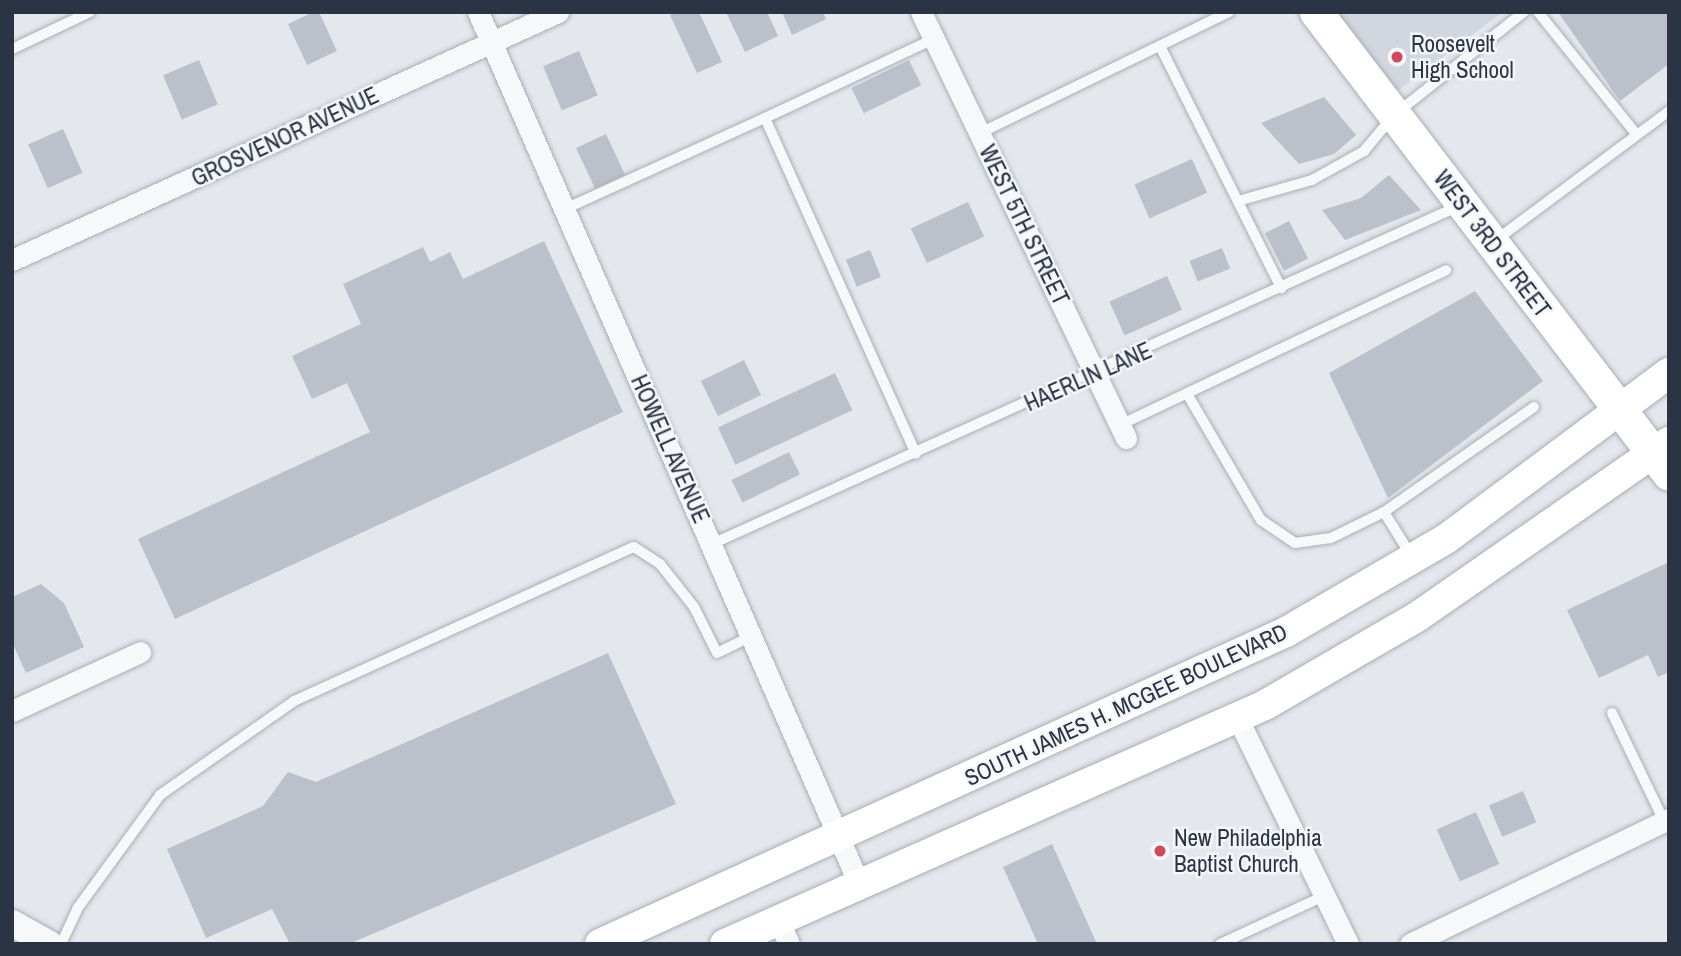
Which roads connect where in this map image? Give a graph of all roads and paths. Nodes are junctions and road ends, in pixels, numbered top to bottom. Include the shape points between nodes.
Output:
1 (90, 12) edge
2 (478, 12) edge
3 (558, 12) edge
4 (922, 12) edge
5 (1229, 12) edge
6 (1316, 12) edge
7 (1524, 12) edge
8 (1538, 12) edge
9 (934, 39) junction
10 (491, 43) junction
11 (1160, 46) junction
12 (12, 48) edge
13 (1669, 111) edge
14 (1394, 115) junction
15 (765, 118) junction
16 (980, 133) junction
17 (1636, 134) junction
18 (1238, 201) junction
19 (1462, 204) junction
20 (565, 209) junction
21 (1491, 243) junction
22 (12, 260) edge
23 (1446, 270) dead end
24 (1281, 288) junction
25 (1669, 373) edge
26 (1096, 374) junction
27 (1189, 397) junction
28 (1534, 407) dead end
29 (1620, 411) junction
30 (1123, 432) joint
31 (916, 454) junction
32 (1664, 457) edge
33 (1384, 512) junction
34 (712, 544) junction
35 (1413, 559) junction
36 (750, 636) junction
37 (140, 652) dead end
38 (12, 711) edge
39 (1612, 713) dead end
40 (1238, 719) junction
41 (1667, 820) edge
42 (836, 836) junction
43 (860, 886) junction
44 (1324, 896) junction
45 (12, 923) edge
46 (784, 932) edge
47 (50, 944) edge
48 (61, 944) edge
49 (600, 944) edge
50 (725, 944) edge
51 (1220, 944) edge
52 (1348, 944) edge
53 (1410, 944) edge

1 - 12 lane
2 - 10 street, HOWELL AVENUE
3 - 10 street, GROSVENOR AVENUE
4 - 9 street, WEST 5TH STREET
5 - 11 lane
6 - 14 main road, WEST 3RD STREET
7 - 14 lane
8 - 17 lane
9 - 15 lane
9 - 16 street, WEST 5TH STREET
10 - 20 street, HOWELL AVENUE
10 - 22 street, GROSVENOR AVENUE
11 - 16 lane
11 - 18 lane
13 - 17 lane
14 - 18 lane via 1364,151 1312,180
14 - 19 main road, WEST 3RD STREET
15 - 20 lane
15 - 31 lane
16 - 26 street, WEST 5TH STREET
17 - 21 lane
18 - 24 lane
19 - 21 main road, WEST 3RD STREET
19 - 24 lane, HAERLIN LANE
20 - 34 street, HOWELL AVENUE
21 - 29 main road, WEST 3RD STREET
23 - 27 lane
24 - 26 lane, HAERLIN LANE
25 - 29 main road, SOUTH JAMES H. MCGEE BOULEVARD
26 - 30 street, WEST 5TH STREET
26 - 31 lane, HAERLIN LANE
27 - 30 lane
27 - 33 lane via 1261,520 1295,543 1331,538
28 - 33 lane
29 - 32 main road, WEST 3RD STREET
29 - 35 main road, SOUTH JAMES H. MCGEE BOULEVARD via 1507,498
31 - 34 lane, HAERLIN LANE
32 - 40 main road via 1417,617
33 - 35 lane
34 - 36 street, HOWELL AVENUE
35 - 42 main road, SOUTH JAMES H. MCGEE BOULEVARD via 1262,643
36 - 42 street, HOWELL AVENUE
36 - 48 lane via 717,653 694,607 660,564 634,547 294,701 272,716 160,795 77,909
37 - 38 street
39 - 41 lane
40 - 43 main road
40 - 44 street
41 - 53 street
42 - 43 street, HOWELL AVENUE
42 - 49 main road, SOUTH JAMES H. MCGEE BOULEVARD
43 - 46 main road
44 - 51 lane
44 - 52 street
45 - 47 street
46 - 50 main road

